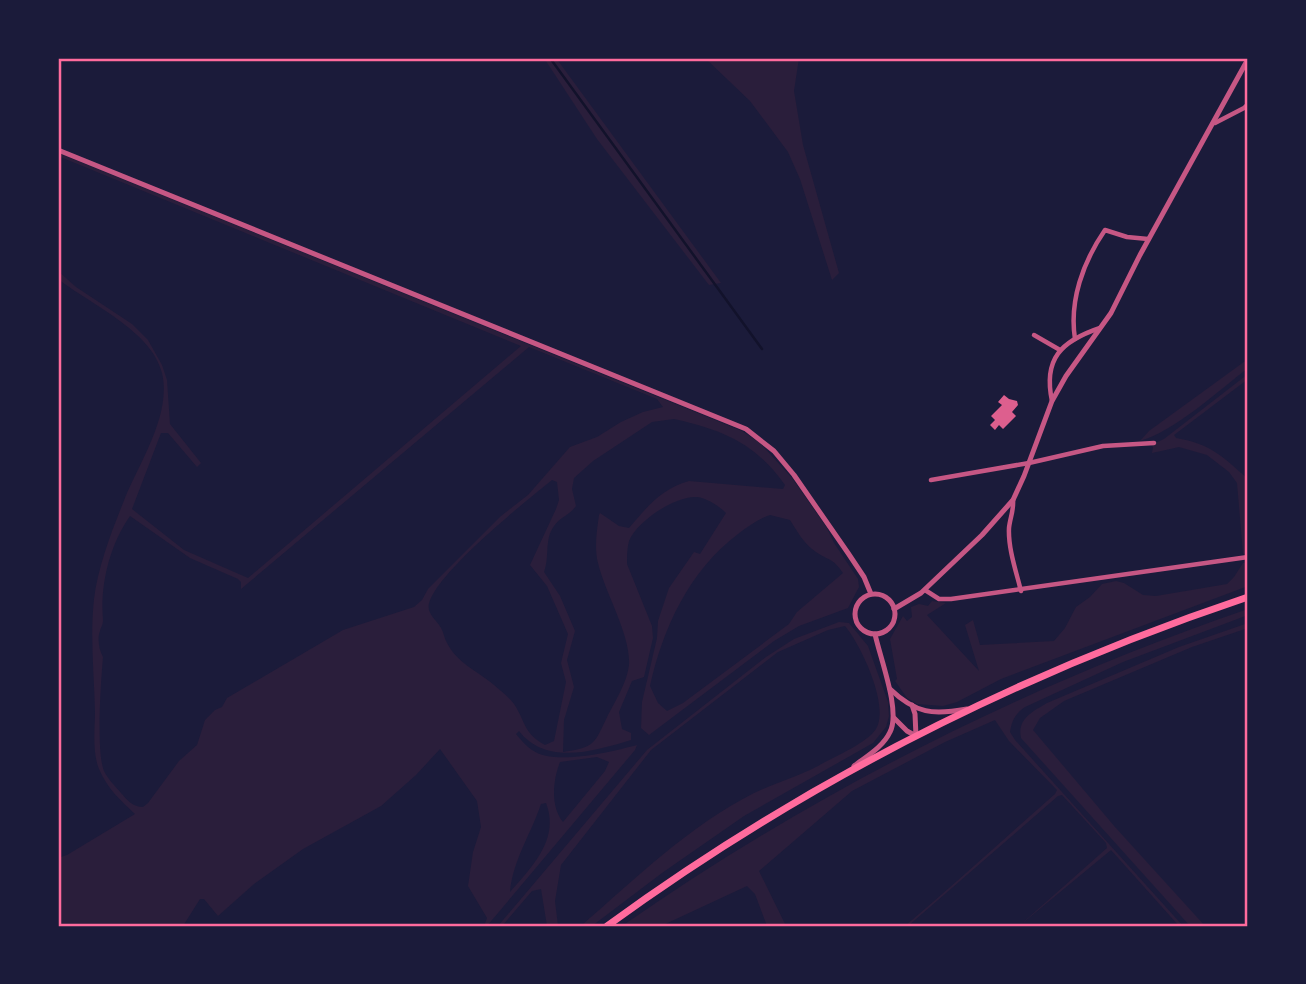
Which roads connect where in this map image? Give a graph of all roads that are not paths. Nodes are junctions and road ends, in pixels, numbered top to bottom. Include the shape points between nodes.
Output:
1 (1248, 59) edge
2 (1248, 104) edge
3 (1215, 122) junction
4 (58, 150) edge
5 (1148, 239) junction
6 (1102, 327) junction
7 (1034, 335) dead end
8 (1074, 339) junction
9 (1060, 350) junction
10 (1052, 401) junction
11 (1154, 443) dead end
12 (1029, 463) junction
13 (931, 480) dead end
14 (1013, 500) junction
15 (1248, 557) edge
16 (925, 590) junction
17 (1021, 591) junction
18 (871, 594) junction
19 (1248, 597) edge
20 (894, 609) junction
21 (875, 634) junction
22 (890, 689) junction
23 (912, 705) junction
24 (970, 708) junction
25 (894, 718) junction
26 (916, 736) junction
27 (848, 772) junction
28 (607, 926) edge

1 - 3 street
2 - 3 street
3 - 5 street
4 - 18 street via 746,429 789,469
5 - 6 street
5 - 8 street via 1105,230 1087,261 1076,294
6 - 8 street
6 - 10 street
7 - 9 street
8 - 9 street
9 - 10 street via 1048,381
10 - 12 street
11 - 12 street via 1103,446
12 - 13 street
12 - 14 street
14 - 16 street
14 - 17 street via 1010,544
15 - 17 street
16 - 17 street via 940,599
16 - 20 street
18 - 20 street via 886,597
18 - 21 street via 859,601 854,615 863,631
19 - 24 main road via 1074,661
20 - 21 street via 892,624
21 - 22 street
22 - 23 street
22 - 25 street
23 - 24 street via 924,712 942,713
23 - 26 street
24 - 26 main road
25 - 26 street
25 - 27 street via 883,743
26 - 27 main road
27 - 28 main road via 754,826

